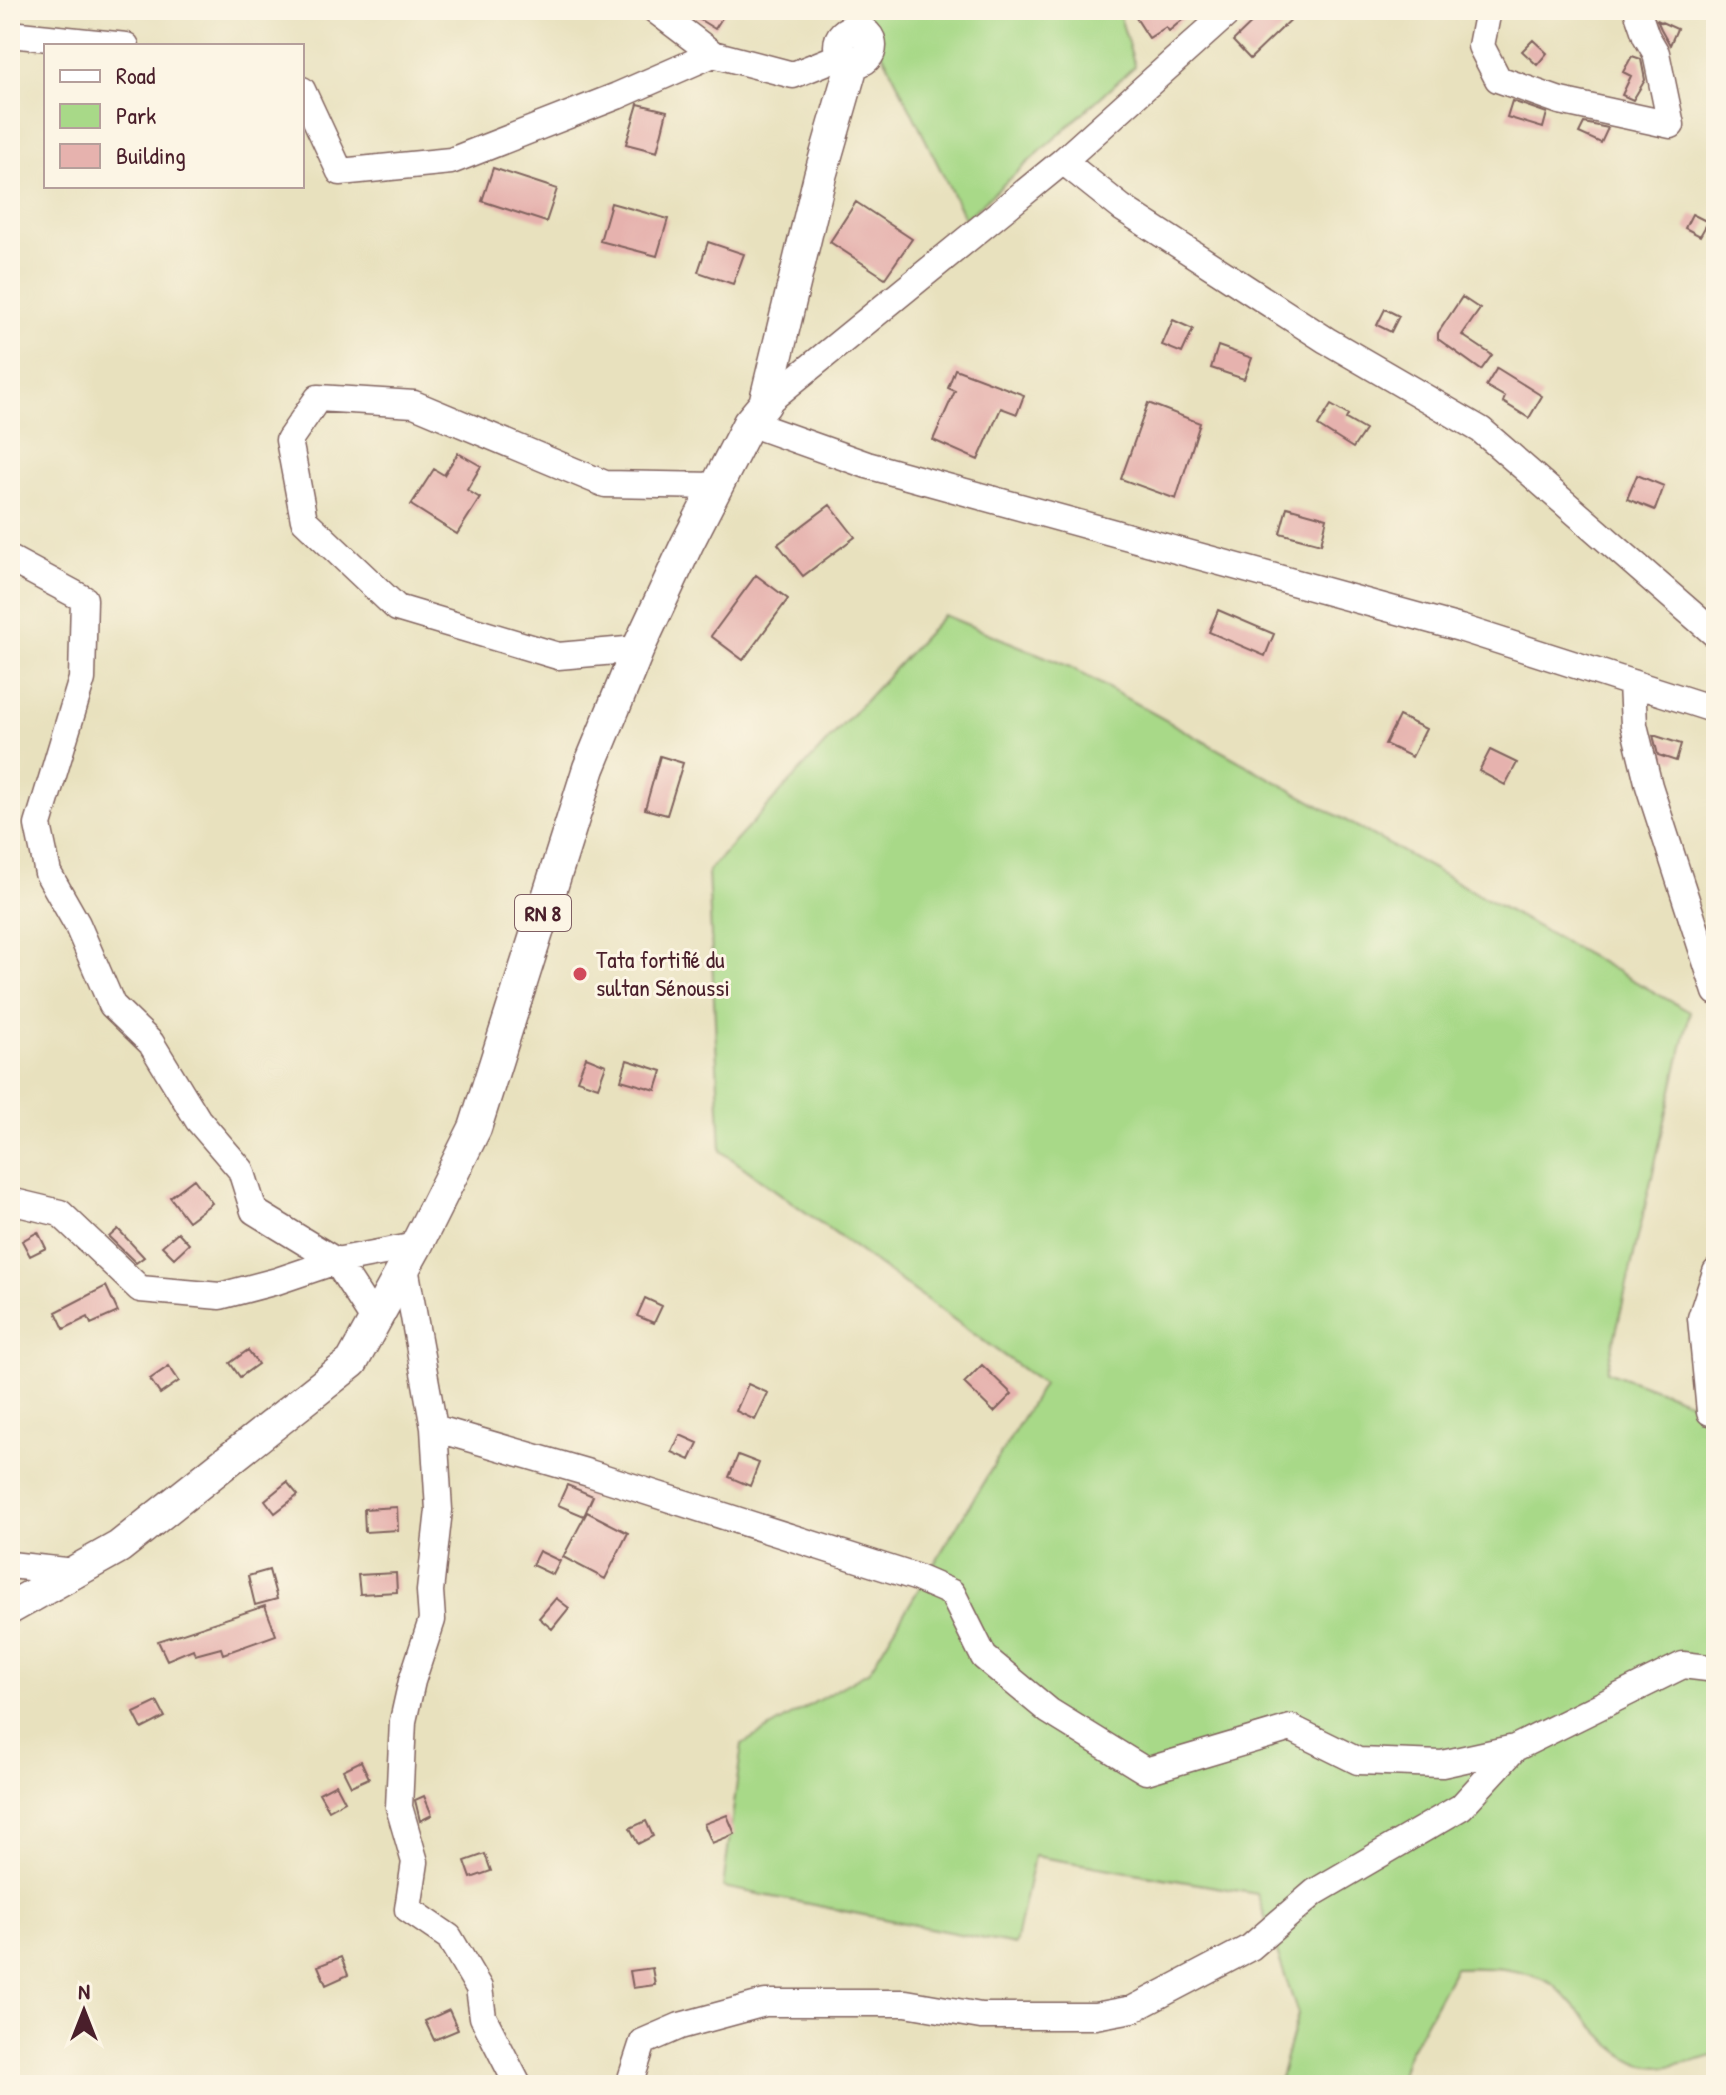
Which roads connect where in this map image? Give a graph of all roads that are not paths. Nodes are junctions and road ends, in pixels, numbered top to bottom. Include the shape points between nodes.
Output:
1 (655, 10) edge
2 (1231, 10) edge
3 (1488, 10) edge
4 (1637, 10) edge
5 (10, 34) edge
6 (847, 40) edge
7 (107, 44) edge
8 (713, 54) junction
9 (304, 94) edge
10 (1063, 161) junction
11 (757, 414) junction
12 (716, 486) junction
13 (10, 559) edge
14 (1716, 635) edge
15 (638, 649) junction
16 (1632, 683) junction
17 (1716, 710) edge
18 (1716, 992) edge
19 (10, 1201) edge
20 (410, 1257) junction
21 (336, 1261) junction
22 (1716, 1272) edge
23 (375, 1321) junction
24 (1710, 1412) road end
25 (434, 1428) junction
26 (10, 1565) edge
27 (74, 1572) junction
28 (10, 1608) edge
29 (1716, 1669) edge
30 (1515, 1748) junction
31 (518, 2085) edge
32 (629, 2085) edge

1 - 8 street
2 - 10 street
3 - 4 street via 1481,46 1498,79 1560,101 1671,125 1656,53
5 - 7 street
6 - 8 street via 793,75
6 - 11 main road, RN 8 via 820,176
8 - 9 street via 451,161 340,172
10 - 11 street
10 - 14 street via 1122,208 1481,430
11 - 12 main road, RN 8
11 - 16 street via 867,465 1460,628
12 - 15 main road, RN 8
12 - 15 street via 605,484 414,404 318,398 289,440 304,520 397,608 558,656
13 - 21 street via 84,599 82,679 38,825 48,873 112,1005 151,1043 198,1120 241,1170 254,1211
15 - 20 main road, RN 8 via 589,768 475,1128
16 - 17 street
16 - 18 street via 1634,725 1649,786
19 - 21 street via 60,1213 140,1289 220,1296
20 - 21 street
20 - 23 main road, RN 8
20 - 25 street
21 - 23 street
22 - 24 street via 1701,1318
23 - 27 main road, RN 8 via 352,1362 119,1547
25 - 30 street via 915,1577 952,1593 984,1657 1049,1711 1146,1771 1291,1728 1358,1761 1442,1764
25 - 31 street via 439,1510 432,1620 403,1721 399,1807 415,1862 408,1909 449,1937 479,1988 483,2017
26 - 27 street
27 - 28 main road, RN 8
29 - 30 street via 1683,1665
30 - 32 street via 1461,1807 1315,1892 1251,1947 1133,2009 1095,2016 981,2016 895,2002 765,2003 643,2042

